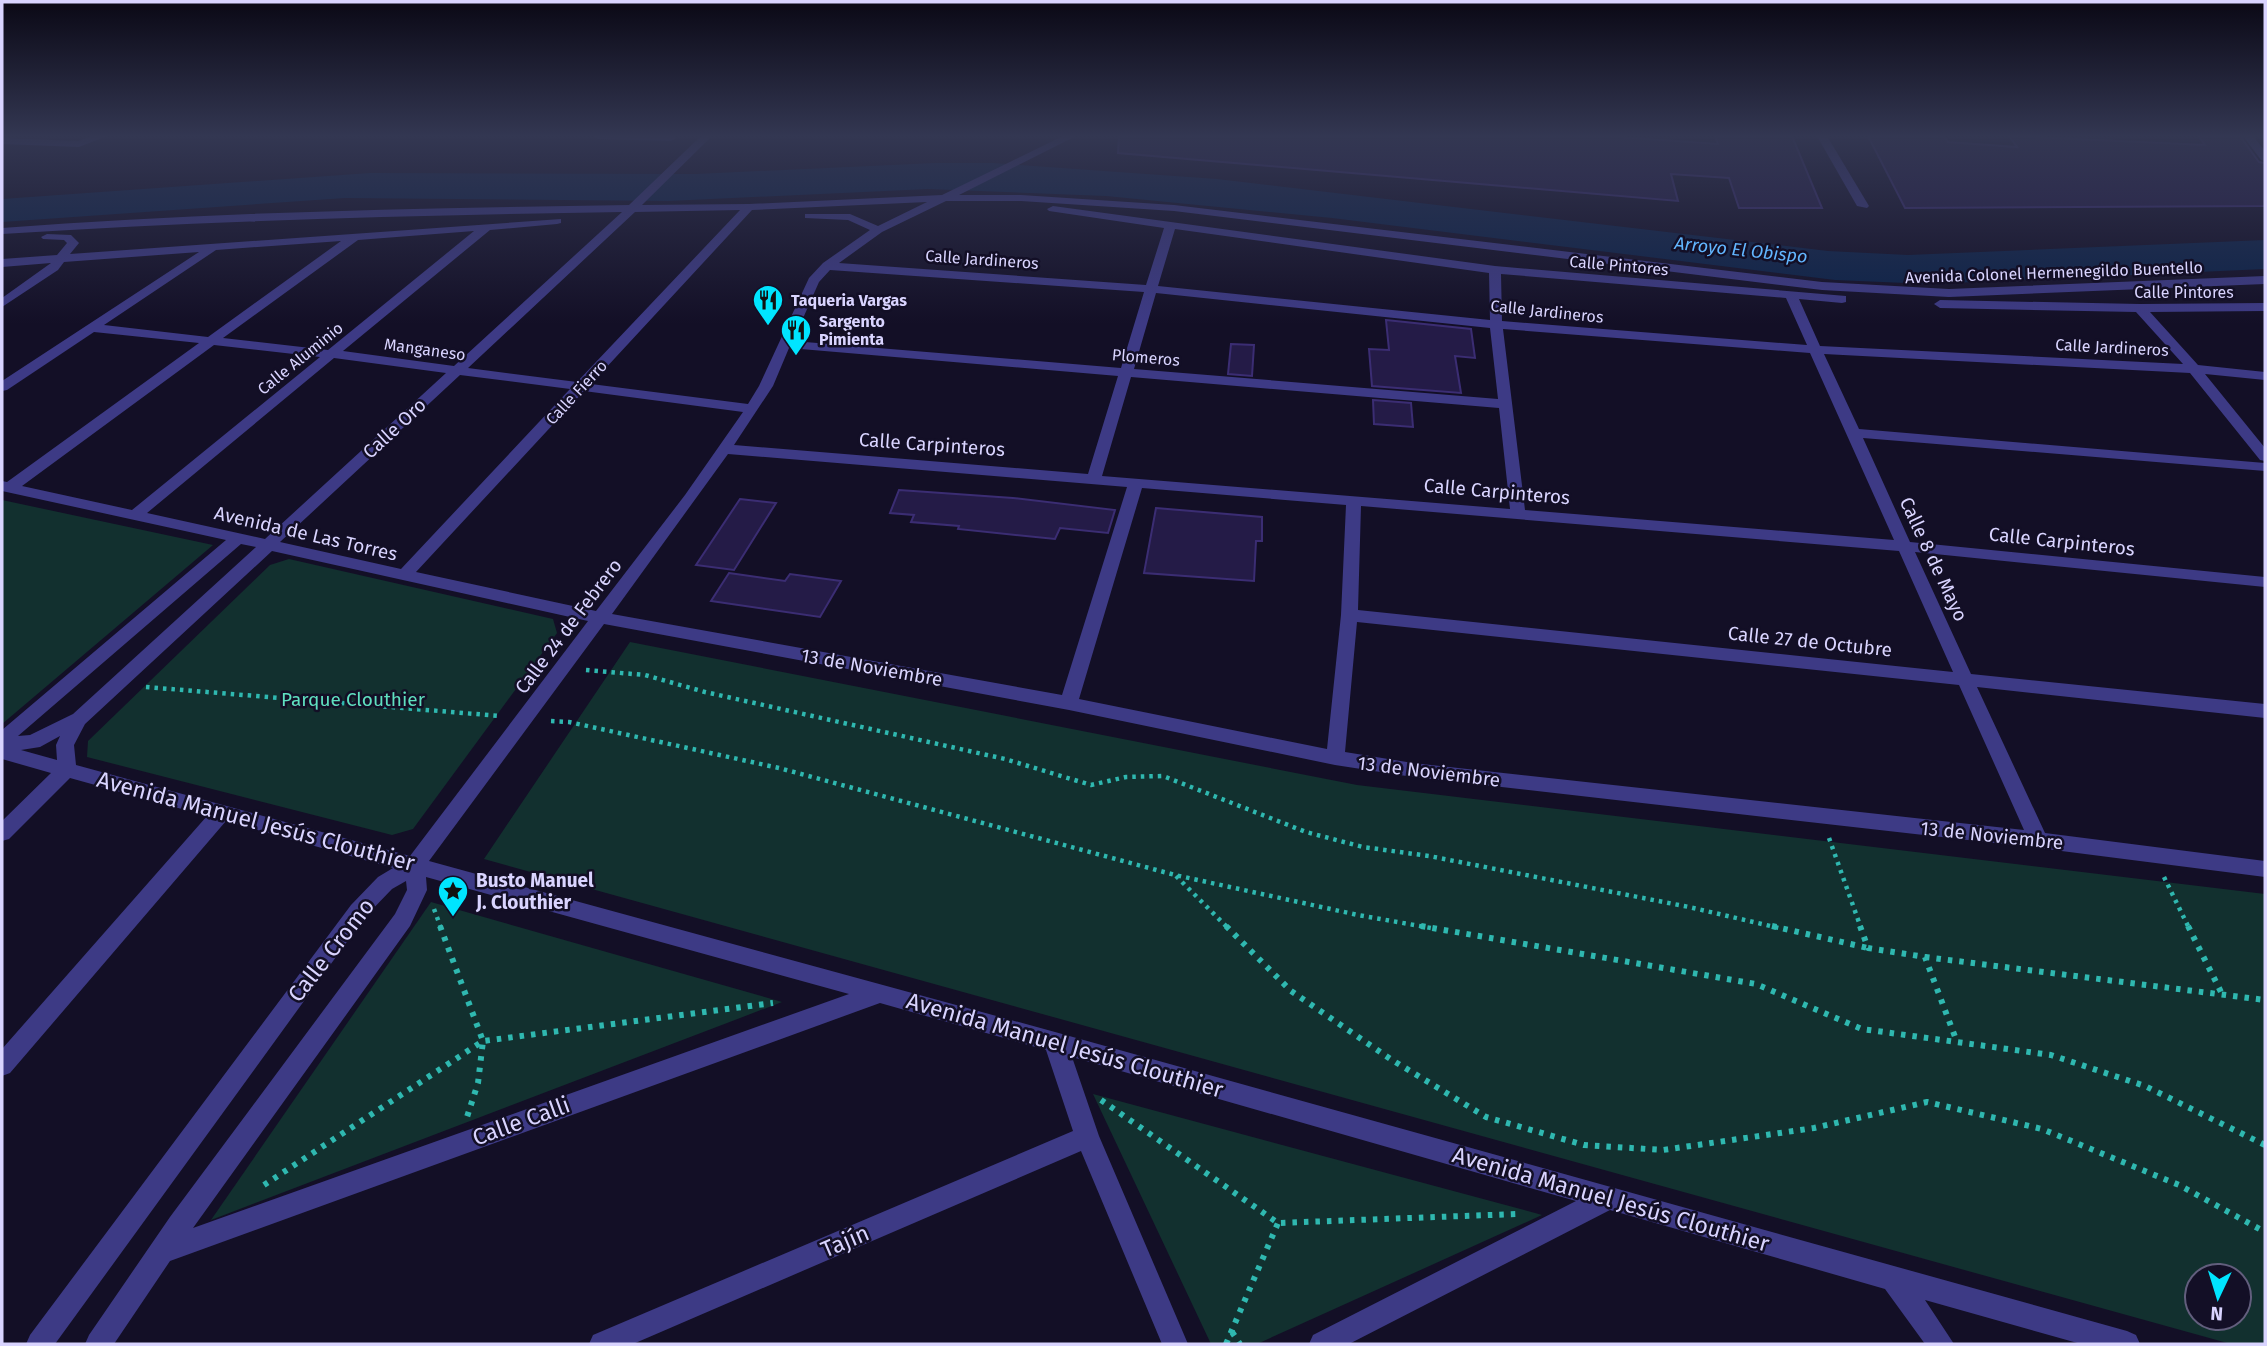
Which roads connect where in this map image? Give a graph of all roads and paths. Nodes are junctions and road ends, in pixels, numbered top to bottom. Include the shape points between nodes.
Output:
1 (642, 199) edge
2 (922, 199) edge
3 (937, 199) edge
4 (987, 199) edge
5 (1032, 199) edge
6 (1859, 199) edge
7 (635, 206) junction
8 (1863, 206) dead end
9 (749, 207) junction
10 (556, 215) junction
11 (738, 218) junction
12 (620, 219) junction
13 (487, 226) junction
14 (1170, 227) junction
15 (878, 230) junction
16 (2, 231) edge
17 (355, 236) junction
18 (2, 239) edge
19 (215, 246) junction
20 (60, 259) junction
21 (2, 263) edge
22 (827, 266) junction
23 (1495, 270) junction
24 (2265, 281) edge
25 (2223, 283) junction
26 (1150, 289) junction
27 (2265, 289) edge
28 (1791, 296) junction
29 (2, 303) edge
30 (2265, 307) edge
31 (2140, 308) junction
32 (1496, 323) junction
33 (93, 328) junction
34 (211, 342) junction
35 (785, 344) junction
36 (1816, 348) junction
37 (333, 354) junction
38 (2194, 369) junction
39 (455, 370) junction
40 (1128, 373) junction
41 (2265, 376) edge
42 (2, 387) edge
43 (580, 388) junction
44 (1504, 404) junction
45 (751, 410) junction
46 (1853, 433) junction
47 (724, 449) junction
48 (2265, 457) edge
49 (2265, 467) edge
50 (1094, 478) junction
51 (1136, 482) junction
52 (6, 486) edge
53 (1353, 500) junction
54 (1518, 514) junction
55 (134, 516) junction
56 (238, 538) junction
57 (270, 545) junction
58 (1904, 547) junction
59 (403, 576) junction
60 (2265, 582) edge
61 (1349, 615) junction
62 (601, 618) junction
63 (563, 668) junction
64 (1965, 678) junction
65 (117, 684) junction
66 (1069, 703) junction
67 (2265, 711) edge
68 (79, 719) junction
69 (524, 719) junction
70 (2, 742) edge
71 (2, 751) edge
72 (1335, 758) junction
73 (67, 769) junction
74 (223, 811) junction
75 (1823, 816) junction
76 (2, 833) edge
77 (2038, 840) junction
78 (2153, 855) junction
79 (425, 868) junction
80 (2265, 869) edge
81 (1175, 875) junction
82 (1868, 948) junction
83 (1925, 957) junction
84 (880, 993) junction
85 (2222, 994) junction
86 (2265, 1000) edge
87 (782, 1002) dead end
88 (483, 1041) junction
89 (1055, 1042) junction
90 (1957, 1042) junction
91 (2, 1065) edge
92 (1067, 1072) junction
93 (1087, 1137) junction
94 (457, 1144) junction
95 (2265, 1145) edge
96 (257, 1190) dead end
97 (1608, 1198) junction
98 (1521, 1214) dead end
99 (1278, 1223) junction
100 (2265, 1232) edge
101 (163, 1251) junction
102 (1893, 1278) junction
103 (1232, 1331) junction
104 (38, 1344) edge
105 (98, 1344) edge
106 (602, 1344) edge
107 (1175, 1344) edge
108 (1226, 1344) edge
109 (1240, 1344) edge
110 (1322, 1344) edge
111 (1941, 1344) edge
112 (2127, 1344) edge

1 - 7 street, Calle Oro
2 - 9 street, Avenida Colonel Hermenegildo Buentello
3 - 15 street, Calle 24 de Febrero
4 - 14 street, Calle Pintores
5 - 25 street, Avenida Colonel Hermenegildo Buentello via 1174,208 1899,292
6 - 8 street
7 - 9 street, Avenida Colonel Hermenegildo Buentello
7 - 10 street, Avenida Colonel Hermenegildo Buentello
7 - 12 street, Calle Oro
9 - 11 street, Calle Fierro
10 - 12 street
10 - 13 street
10 - 16 street, Avenida Colonel Hermenegildo Buentello via 256,216
11 - 12 street
11 - 15 street via 829,215 857,219
11 - 43 street, Calle Fierro
12 - 39 street, Calle Oro
13 - 17 street
13 - 37 street, Calle Aluminio
14 - 23 street, Calle Pintores
14 - 26 street
15 - 22 street, Calle 24 de Febrero
17 - 19 street
17 - 34 street
18 - 20 street via 71,239 73,243
19 - 20 street
19 - 33 street
20 - 21 street
20 - 29 street
22 - 26 street, Calle Jardineros
22 - 35 street, Calle 24 de Febrero via 804,296
23 - 28 street, Calle Pintores
23 - 32 street
24 - 25 street, Avenida Colonel Hermenegildo Buentello
25 - 27 street
26 - 32 street, Calle Jardineros
26 - 40 street
28 - 31 street, Calle Pintores via 1998,307
28 - 36 street, Calle 8 de Mayo
30 - 31 street, Calle Pintores
31 - 38 street
32 - 36 street, Calle Jardineros
32 - 44 street
33 - 34 street, Manganeso
33 - 42 street
34 - 37 street, Manganeso
34 - 52 street
35 - 40 street, Plomeros
35 - 45 street, Calle 24 de Febrero
36 - 38 street, Calle Jardineros
36 - 46 street, Calle 8 de Mayo
37 - 39 street, Manganeso
37 - 55 street, Calle Aluminio
38 - 41 street, Calle Jardineros
38 - 48 street
39 - 43 street, Manganeso
39 - 57 street, Calle Oro
40 - 44 street, Plomeros
40 - 50 street
43 - 45 street, Manganeso
43 - 59 street, Calle Fierro
44 - 54 street
45 - 47 street, Calle 24 de Febrero
46 - 49 street
46 - 58 street, Calle 8 de Mayo
47 - 50 street, Calle Carpinteros
47 - 62 street, Calle 24 de Febrero
50 - 51 street, Calle Carpinteros
51 - 53 street, Calle Carpinteros
51 - 66 street
52 - 55 street, Avenida de Las Torres
53 - 54 street, Calle Carpinteros
53 - 61 street
54 - 58 street, Calle Carpinteros
55 - 56 street, Avenida de Las Torres
56 - 57 street, Avenida de Las Torres
56 - 70 street
57 - 59 street, Avenida de Las Torres
57 - 65 street, Calle Oro
58 - 60 street, Calle Carpinteros
58 - 64 street, Calle 8 de Mayo
59 - 62 street, Avenida de Las Torres
61 - 64 street, Calle 27 de Octubre
61 - 72 street
62 - 63 street, Calle 24 de Febrero
62 - 66 street, 13 de Noviembre
63 - 69 street, Calle 24 de Febrero
63 - 82 path via 645,675 1005,759 1091,785 1126,777 1163,776 1306,832 1363,847 1689,907
64 - 67 street, Calle 27 de Octubre
64 - 77 street, Calle 8 de Mayo
65 - 68 street, Calle Oro
65 - 69 path
66 - 72 street, 13 de Noviembre
68 - 70 street via 33,742
68 - 73 street via 65,745
69 - 79 street, Calle 24 de Febrero
69 - 81 path via 569,722 779,768
71 - 73 street, Avenida Manuel Jesús Clouthier
72 - 75 street, 13 de Noviembre via 1413,771
73 - 74 street, Avenida Manuel Jesús Clouthier
73 - 76 street
74 - 79 street, Avenida Manuel Jesús Clouthier
74 - 91 street
75 - 77 street, 13 de Noviembre
75 - 82 path
77 - 78 street, 13 de Noviembre
78 - 80 street, 13 de Noviembre
78 - 85 path
79 - 84 street, Avenida Manuel Jesús Clouthier
79 - 88 path via 431,902
79 - 101 street, Calle Cromo via 403,920
79 - 104 street, Calle Cromo via 385,883 358,911
81 - 90 path via 1358,915 1756,984 1862,1029
81 - 100 path via 1291,991 1486,1117 1584,1145 1663,1150 1814,1128 1927,1102 2042,1129 2179,1185
82 - 83 path
83 - 85 path
83 - 90 path
84 - 89 street, Avenida Manuel Jesús Clouthier
84 - 94 street, Calle Calli
85 - 86 path
87 - 88 path
88 - 94 path via 478,1083
88 - 96 path
89 - 92 street
89 - 97 street, Avenida Manuel Jesús Clouthier
90 - 95 path via 2051,1055 2146,1086
92 - 93 street
92 - 99 path
93 - 106 street, Tajín
93 - 107 street
94 - 101 street, Calle Calli
97 - 102 street, Avenida Manuel Jesús Clouthier
97 - 110 street
98 - 99 path
99 - 103 path
101 - 105 street, Calle Cromo
102 - 111 street
102 - 112 street, Avenida Manuel Jesús Clouthier
103 - 108 path
103 - 109 path

